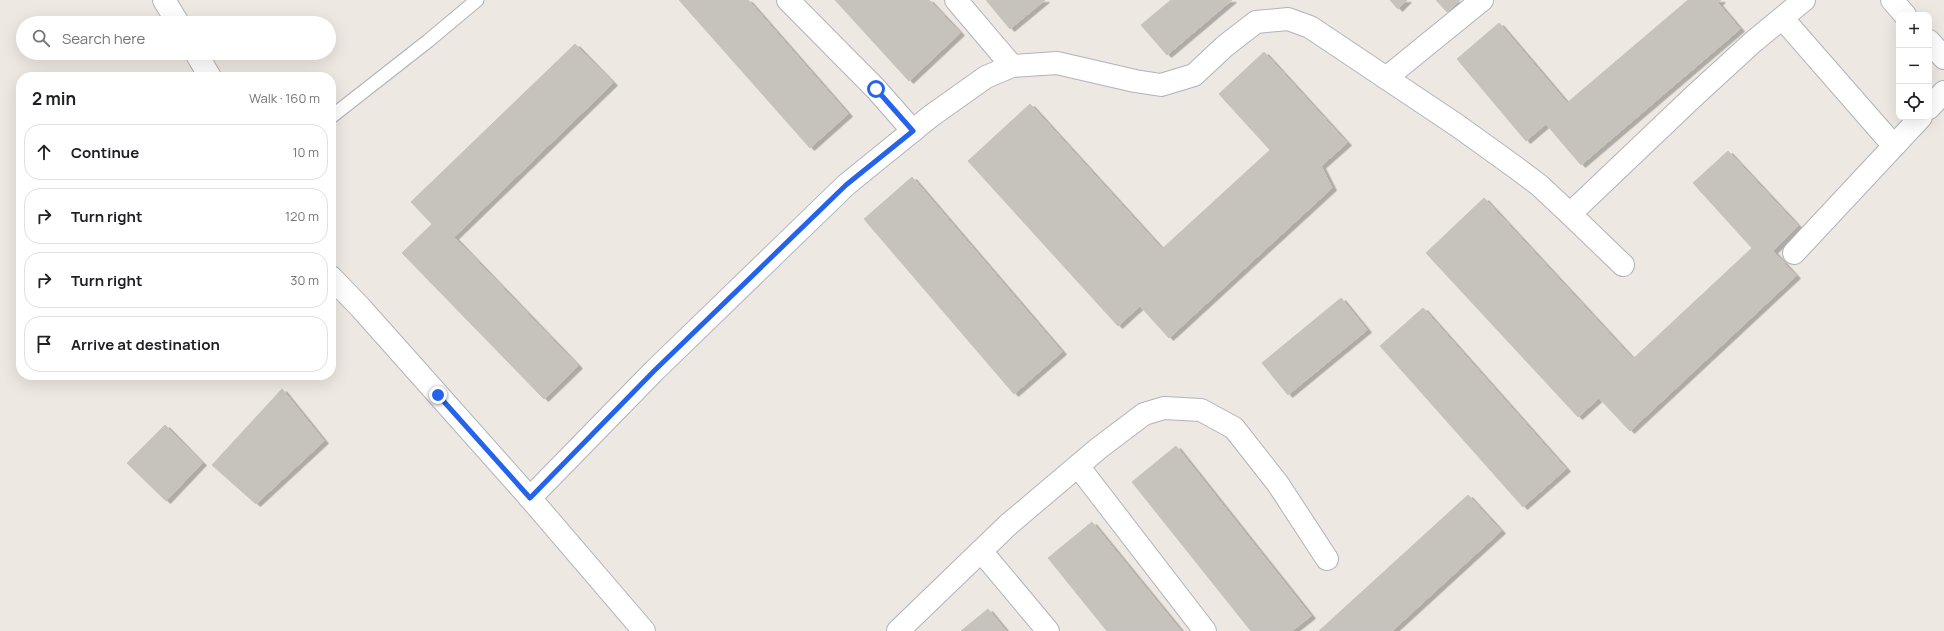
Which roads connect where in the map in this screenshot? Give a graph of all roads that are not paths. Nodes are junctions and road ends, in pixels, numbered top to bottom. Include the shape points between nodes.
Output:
1 (164, 0) edge
2 (476, 0) edge
3 (788, 0) edge
4 (956, 0) edge
5 (1482, 0) edge
6 (1804, 0) edge
7 (1892, 0) edge
8 (1903, 12) edge
9 (174, 16) edge
10 (1783, 19) junction
11 (1932, 44) edge
12 (1944, 58) edge
13 (200, 60) edge
14 (1012, 66) junction
15 (207, 72) edge
16 (1386, 78) junction
17 (1944, 92) edge
18 (1932, 105) edge
19 (336, 113) edge
20 (1918, 120) edge
21 (913, 131) junction
22 (1894, 146) junction
23 (1570, 214) junction
24 (1794, 253) dead end
25 (1623, 265) dead end
26 (336, 283) edge
27 (1078, 466) junction
28 (530, 498) junction
29 (981, 550) junction
30 (1327, 558) dead end
31 (644, 631) edge
32 (898, 631) edge
33 (1048, 631) edge
34 (1205, 631) edge

1 - 9 street
2 - 19 lane
3 - 21 street via 876,89
4 - 14 street
5 - 16 street
6 - 10 street
7 - 8 street
10 - 22 street
10 - 23 street via 1753,42 1694,96
11 - 12 street
13 - 15 street
14 - 16 street via 1058,63 1161,85 1194,75 1256,22 1288,19 1310,27
14 - 21 street via 986,77
16 - 23 street via 1515,167
17 - 18 street
20 - 22 street
21 - 28 street via 846,185 654,371
22 - 24 street
23 - 25 street
26 - 28 street
27 - 29 street
27 - 30 street via 1144,414 1164,408 1202,410 1234,428 1278,484
27 - 34 street
28 - 31 street
29 - 32 street
29 - 33 street

